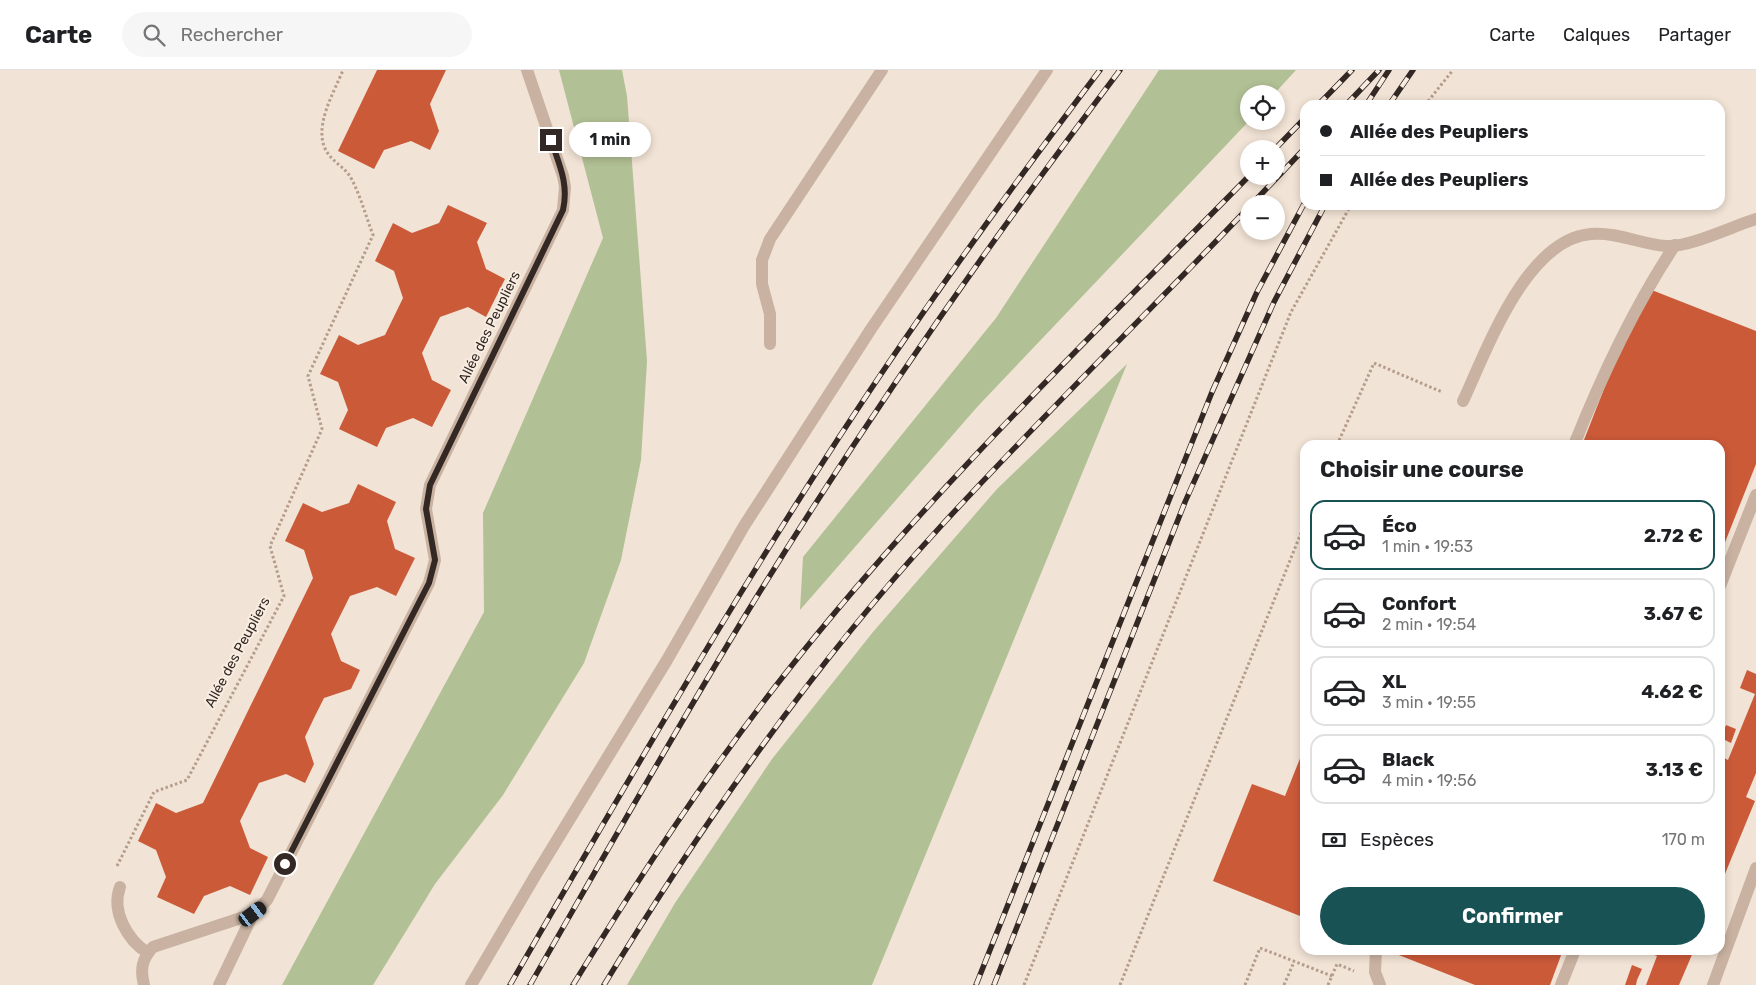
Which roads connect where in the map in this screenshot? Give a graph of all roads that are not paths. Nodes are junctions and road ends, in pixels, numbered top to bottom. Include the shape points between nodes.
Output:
1 (527, 70) edge
2 (882, 70) edge
3 (1047, 70) edge
4 (1756, 219) edge
5 (1675, 245) junction
6 (770, 344) dead end
7 (1463, 401) road end
8 (1576, 440) edge
9 (1756, 495) edge
10 (1725, 573) edge
11 (1756, 868) edge
12 (120, 887) dead end
13 (253, 914) junction
14 (1725, 952) edge
15 (148, 953) junction
16 (1376, 955) edge
17 (1573, 955) edge
18 (1724, 955) edge
19 (144, 985) edge
20 (219, 985) edge
21 (471, 985) edge
22 (1380, 985) edge
23 (1561, 985) edge
24 (1713, 985) edge

1 - 13 street, Allée des Peupliers via 564,176 563,210 430,485 426,509 435,560 429,583 267,900
2 - 6 street via 770,239 762,260 762,284 770,314
3 - 21 street via 871,329 744,526
4 - 5 street
5 - 7 street via 1607,233 1589,234 1568,240 1543,258 1506,311
5 - 8 street via 1623,332
9 - 10 street
11 - 14 street
12 - 15 street via 117,901 126,931 132,942
13 - 15 street via 153,947
13 - 20 street, Allée des Peupliers
15 - 19 street via 141,968
16 - 22 street via 1375,972
17 - 23 street
18 - 24 street

